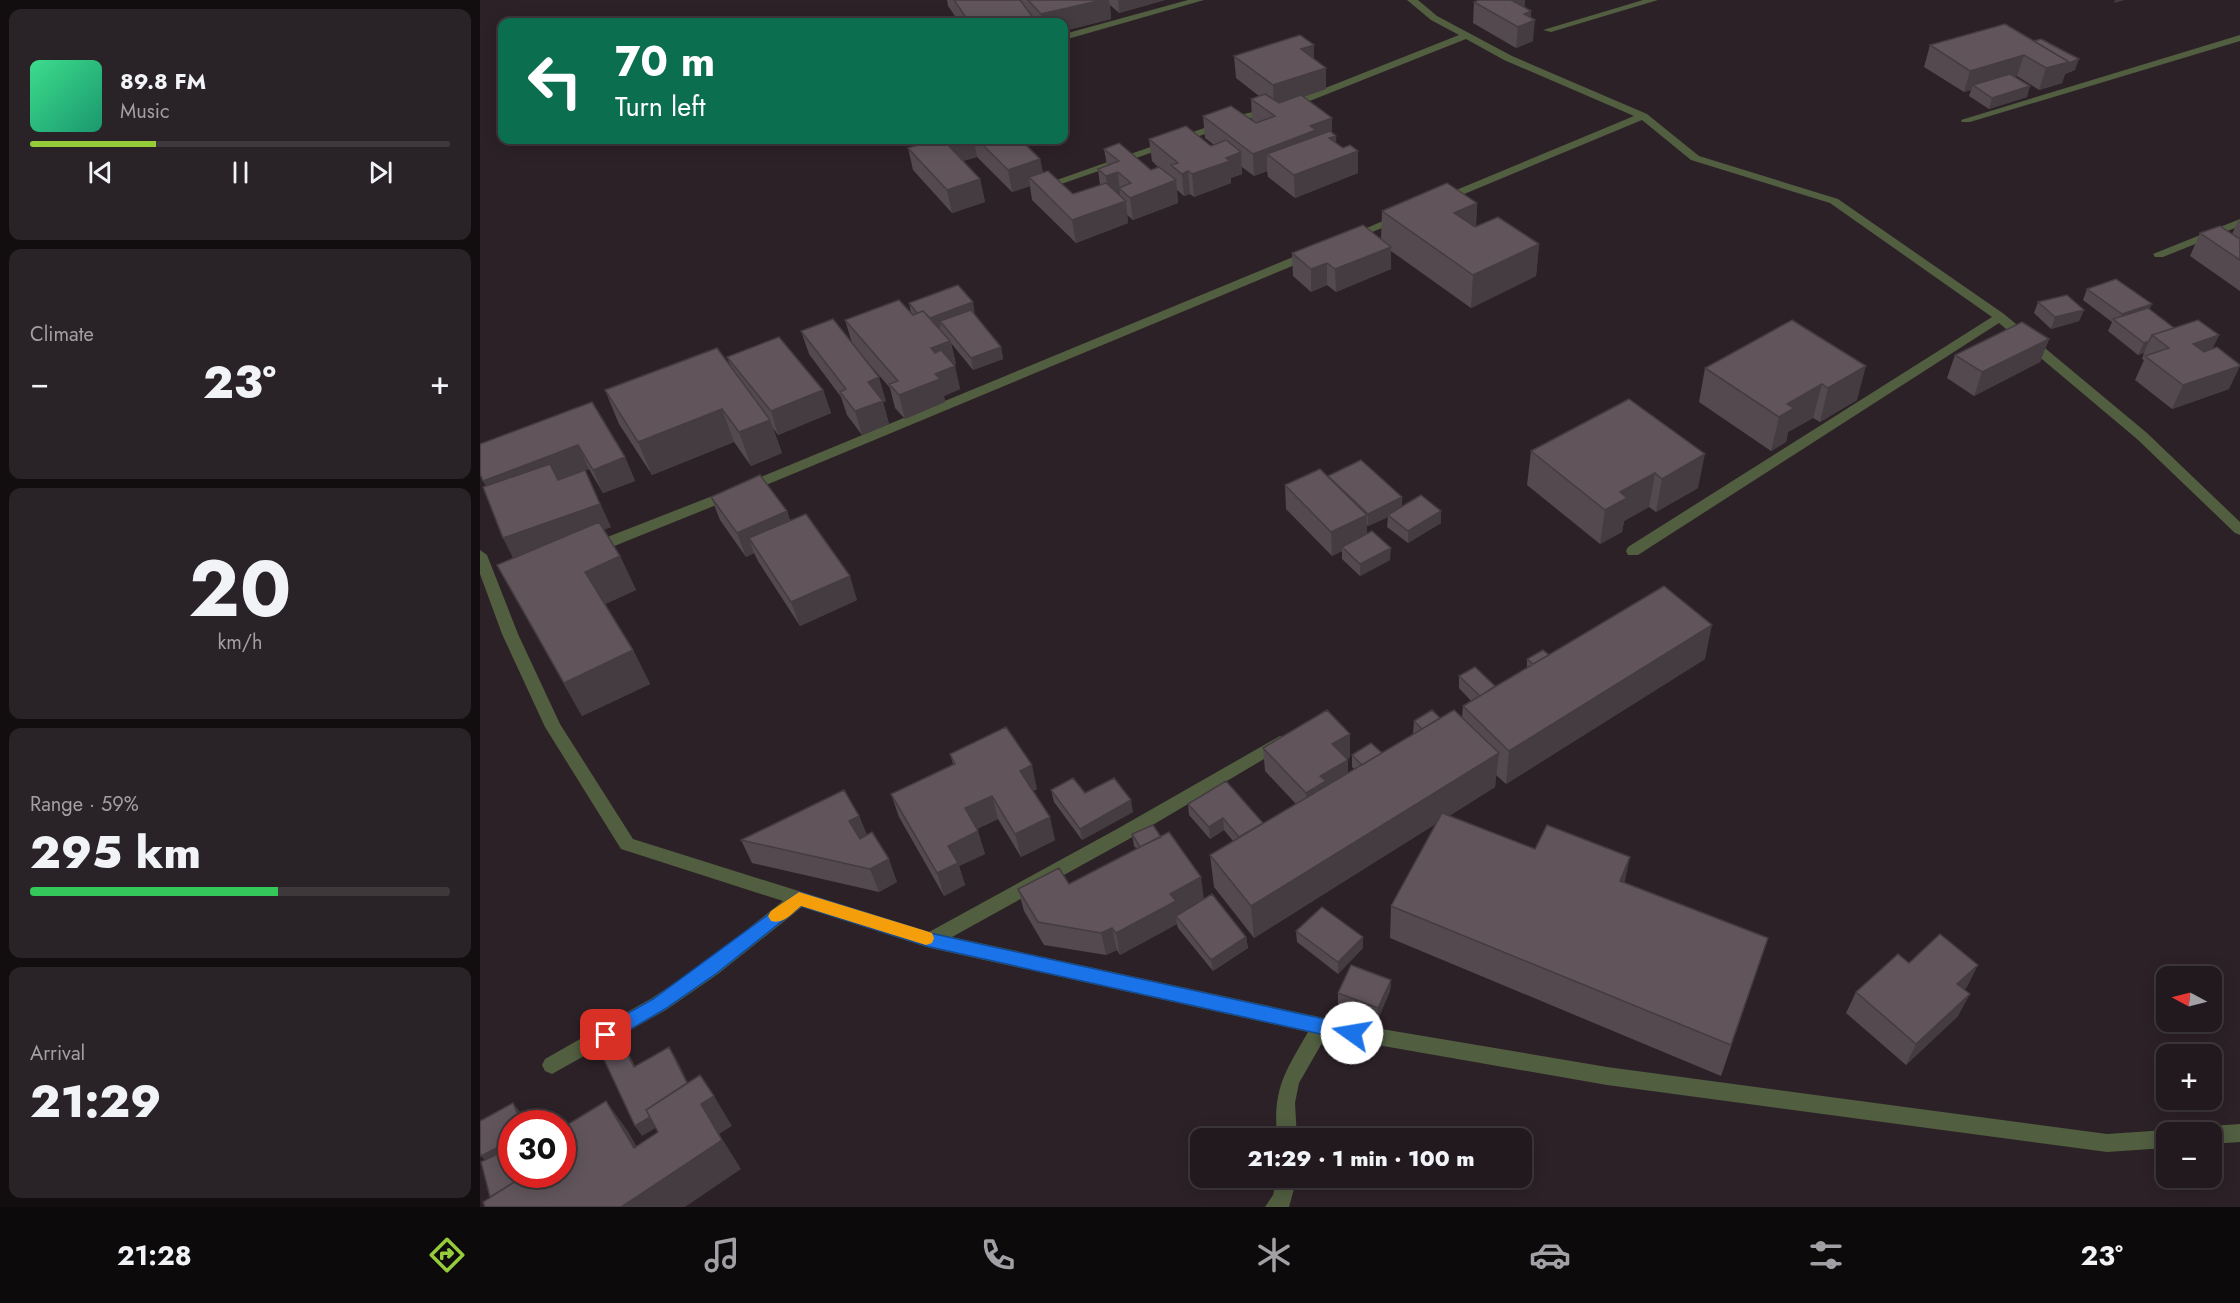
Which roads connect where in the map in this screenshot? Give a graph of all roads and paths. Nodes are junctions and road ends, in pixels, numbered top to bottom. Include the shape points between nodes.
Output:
1 (1200, 0) edge
2 (1412, 0) edge
3 (1653, 0) edge
4 (1548, 30) dead end
5 (1068, 36) edge
6 (1466, 36) junction
7 (2240, 38) edge
8 (1642, 116) junction
9 (1966, 120) dead end
10 (1032, 191) edge
11 (2240, 222) edge
12 (2159, 254) dead end
13 (2000, 317) junction
14 (2240, 530) edge
15 (1633, 551) dead end
16 (480, 555) edge
17 (578, 555) edge
18 (1296, 732) edge
19 (799, 899) junction
20 (930, 940) junction
21 (1322, 1026) junction
22 (552, 1065) dead end
23 (1286, 1128) edge
24 (2240, 1133) edge
25 (2222, 1134) edge
26 (2156, 1140) edge
27 (1285, 1188) edge
28 (1275, 1207) edge

1 - 5 street
2 - 6 street
3 - 4 street
6 - 8 street
6 - 10 street via 1283,108 1248,116
7 - 9 street
8 - 13 street via 1695,158 1834,201
8 - 17 street
11 - 12 street
13 - 14 street via 2142,436
13 - 15 street
16 - 19 street via 510,634 553,727 627,844
18 - 20 street via 1123,834
19 - 20 street
19 - 22 street via 659,1004
20 - 21 street
21 - 23 street via 1290,1081 1285,1103
21 - 26 street via 1607,1076 2096,1142
24 - 25 street
27 - 28 street via 1282,1200

